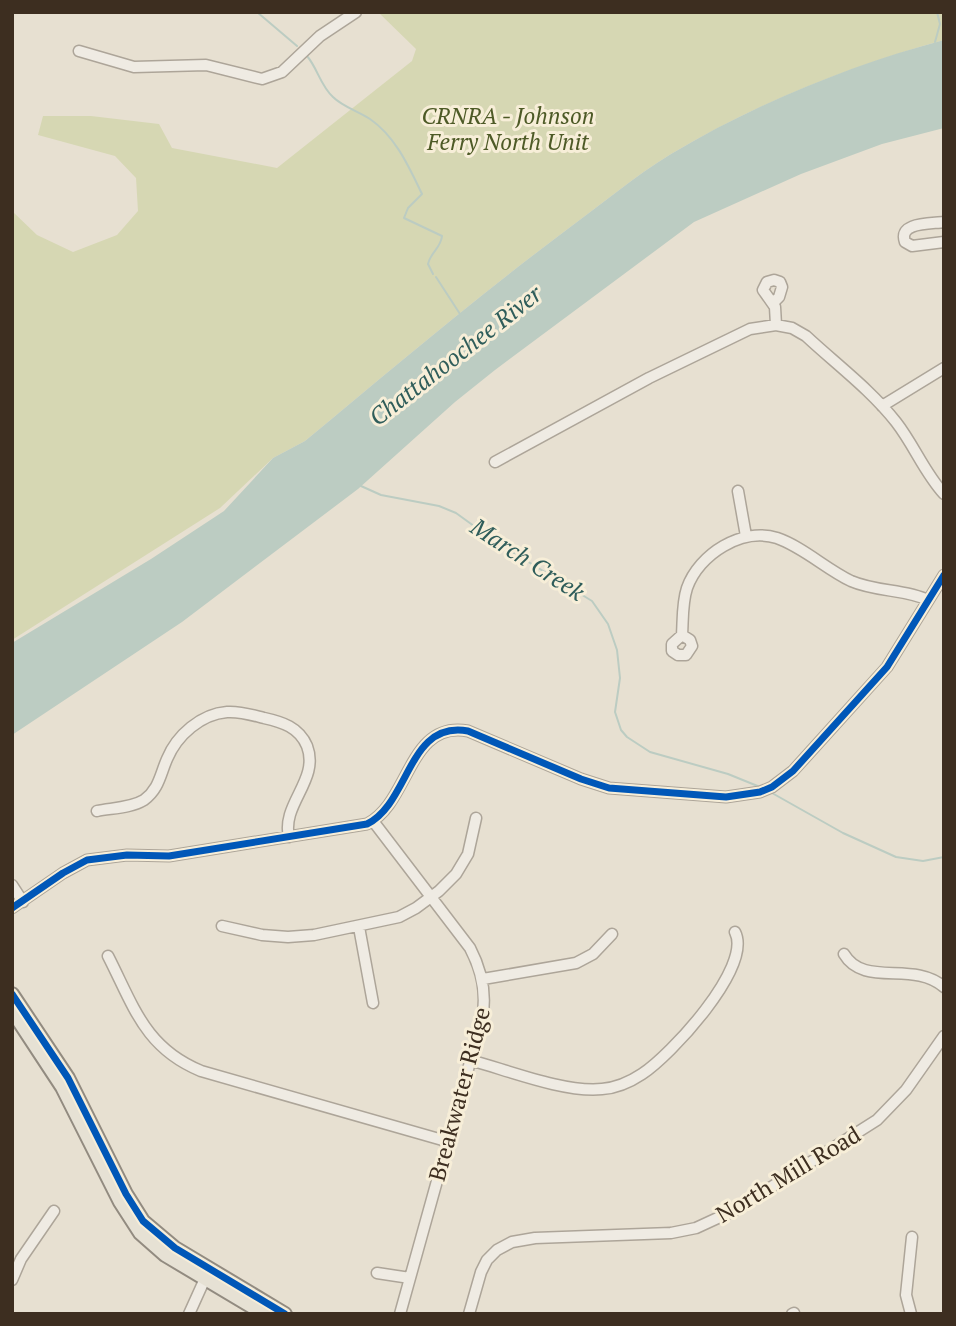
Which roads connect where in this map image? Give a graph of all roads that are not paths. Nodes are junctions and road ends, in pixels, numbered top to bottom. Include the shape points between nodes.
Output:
1 (356, 12) edge
2 (79, 51) dead end
3 (944, 222) edge
4 (944, 242) edge
5 (773, 303) dead end
6 (776, 325) junction
7 (944, 368) edge
8 (882, 406) junction
9 (495, 462) dead end
10 (738, 491) dead end
11 (944, 494) edge
12 (746, 536) junction
13 (944, 575) edge
14 (928, 600) junction
15 (682, 635) dead end
16 (97, 811) dead end
17 (476, 818) dead end
18 (373, 821) junction
19 (289, 837) junction
20 (12, 885) edge
21 (431, 897) junction
22 (23, 902) junction
23 (12, 908) edge
24 (222, 926) dead end
25 (359, 927) junction
26 (735, 932) dead end
27 (612, 934) dead end
28 (844, 954) dead end
29 (108, 956) dead end
30 (483, 979) junction
31 (944, 987) edge
32 (12, 994) edge
33 (373, 1003) dead end
34 (12, 1011) edge
35 (944, 1036) edge
36 (470, 1060) junction
37 (446, 1141) junction
38 (54, 1211) dead end
39 (912, 1237) dead end
40 (377, 1273) dead end
41 (207, 1274) junction
42 (410, 1278) junction
43 (12, 1280) edge
44 (189, 1314) edge
45 (264, 1314) edge
46 (285, 1314) edge
47 (400, 1314) edge
48 (469, 1314) edge
49 (911, 1314) edge

1 - 2 street via 320,36 282,72 262,79 206,65 134,67
3 - 4 street via 910,227 903,236 912,246
5 - 6 street
6 - 8 street via 806,337
6 - 9 street via 750,329 674,365
7 - 8 street
8 - 11 street
10 - 12 street
12 - 14 street via 777,538 833,572 869,587
12 - 15 street via 719,549 693,576 684,600
13 - 14 street
14 - 18 street via 881,674 793,771 760,792 726,797 609,788 456,728 426,742
16 - 19 street via 144,799 157,786 170,752 186,731 213,715 240,712 286,724 307,747 309,770 288,817
17 - 21 street via 463,864
18 - 19 street
18 - 21 street, Breakwater Ridge
19 - 22 street via 169,856 88,860
20 - 22 street
21 - 25 street via 399,917
21 - 30 street, Breakwater Ridge via 470,948
22 - 23 street
24 - 25 street via 288,937
25 - 33 street
26 - 36 street via 738,951 715,1000 654,1064 631,1081 605,1089 578,1089
27 - 30 street via 593,954 576,963
28 - 31 street via 863,970 915,973
29 - 37 street via 149,1033 182,1063
30 - 36 street, Breakwater Ridge via 484,1012
32 - 41 main road via 68,1078 138,1215
34 - 41 main road via 62,1087 135,1227 157,1249
35 - 48 street, North Mill Road via 906,1090 877,1120 735,1210 671,1233 512,1242 487,1260
36 - 37 street, Breakwater Ridge
37 - 42 street, Breakwater Ridge
38 - 43 street
39 - 49 street via 906,1294
40 - 42 street
41 - 44 street
41 - 45 main road
41 - 46 main road
42 - 47 street, Breakwater Ridge

